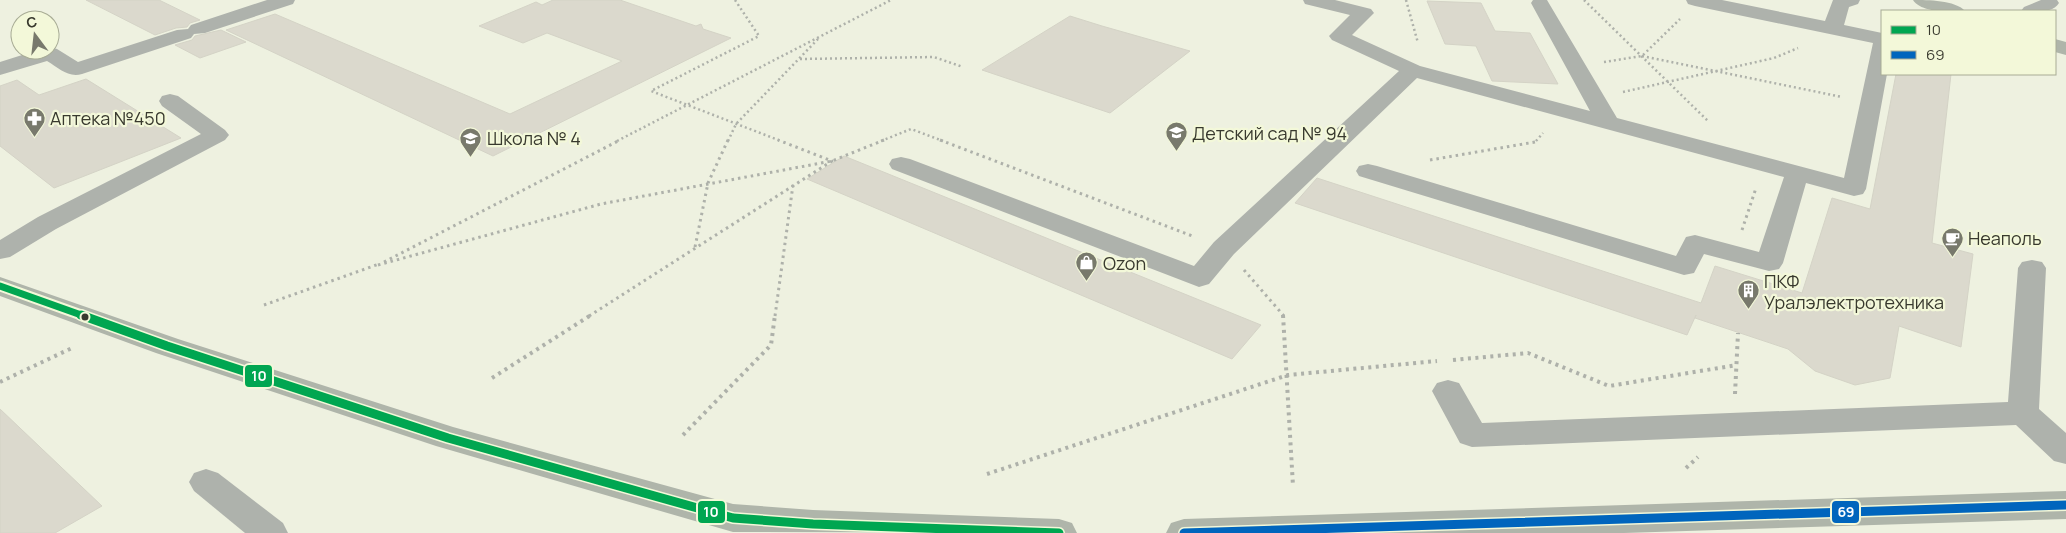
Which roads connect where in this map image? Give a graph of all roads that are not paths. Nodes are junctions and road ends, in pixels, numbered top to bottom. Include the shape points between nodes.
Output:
1 (286, 0) edge
2 (1312, 0) edge
3 (1696, 0) edge
4 (1851, 0) edge
5 (1922, 0) edge
6 (258, 3) edge
7 (1540, 3) dead end
8 (2050, 3) dead end
9 (1952, 10) edge
10 (2033, 10) edge
11 (1838, 30) junction
12 (1881, 39) edge
13 (1881, 49) edge
14 (0, 69) edge
15 (1413, 70) junction
16 (170, 101) dead end
17 (1608, 122) junction
18 (901, 164) dead end
19 (1368, 172) dead end
20 (1797, 173) junction
21 (0, 251) edge
22 (2032, 268) dead end
23 (0, 286) edge
24 (1445, 376) road end
25 (2023, 413) junction
26 (2066, 452) edge
27 (206, 482) dead end
28 (2066, 505) edge
29 (730, 525) edge
30 (270, 533) edge
31 (1059, 533) edge
32 (1184, 533) edge

1 - 6 lane
2 - 15 lane via 1364,13 1339,36
3 - 11 lane
4 - 11 lane via 1840,4
5 - 9 main road
6 - 14 lane via 191,32 76,70 50,53
7 - 17 lane
8 - 10 lane
11 - 12 lane
13 - 20 lane via 1854,189
15 - 17 lane
15 - 18 lane via 1224,248 1199,278
16 - 21 lane via 217,135
17 - 20 lane
19 - 20 lane via 1684,267 1695,243 1768,263
22 - 25 lane
23 - 29 main road via 167,346 448,438
24 - 25 lane via 1472,436
25 - 26 lane
27 - 30 lane
28 - 32 main road
29 - 31 main road via 814,524

